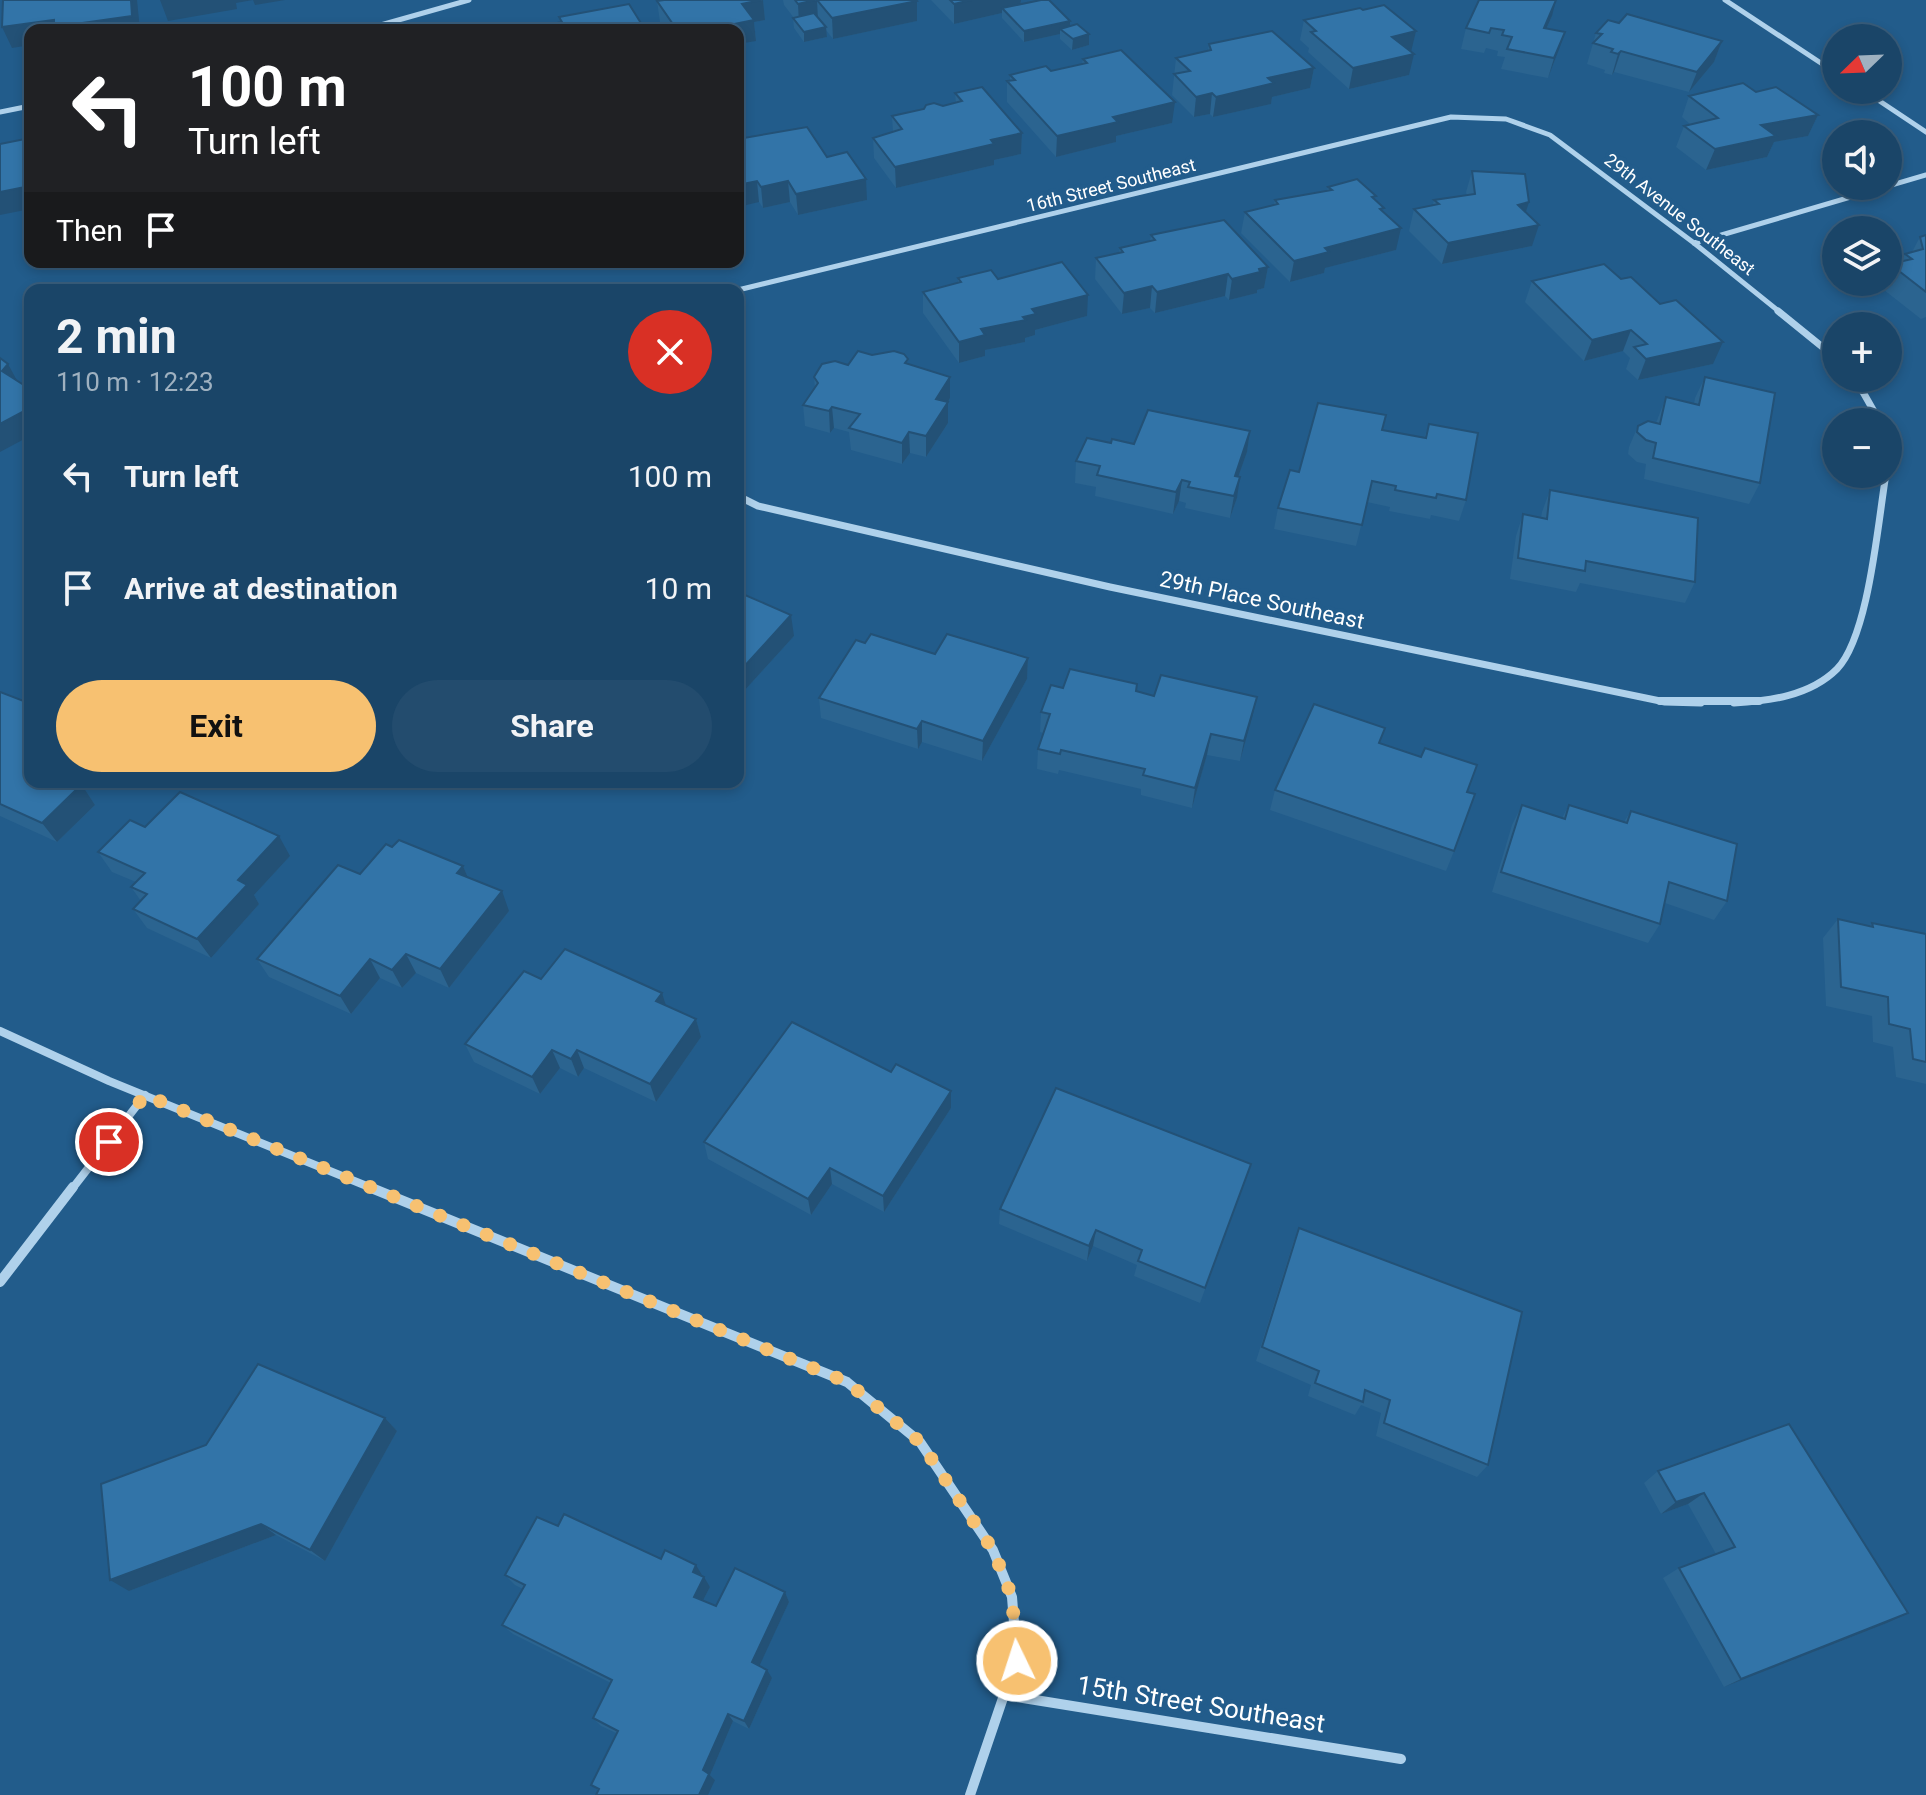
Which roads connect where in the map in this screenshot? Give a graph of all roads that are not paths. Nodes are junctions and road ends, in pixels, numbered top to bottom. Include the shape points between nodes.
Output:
1 (469, 0) edge
2 (1725, 0) edge
3 (384, 24) edge
4 (1822, 64) edge
5 (1884, 104) edge
6 (24, 107) edge
7 (0, 112) edge
8 (1493, 118) joint
9 (1926, 132) edge
10 (1926, 175) edge
11 (1694, 243) junction
12 (744, 289) edge
13 (1822, 347) edge
14 (1883, 488) edge
15 (744, 499) edge
16 (0, 1031) edge
17 (145, 1095) junction
18 (0, 1282) edge
19 (1004, 1695) junction
20 (1401, 1759) dead end
21 (970, 1795) edge

1 - 3 street
2 - 4 street
5 - 9 street
6 - 7 street
8 - 11 street, 29th Avenue Southeast via 1550,135
8 - 12 street, 16th Street Southeast via 1451,117
10 - 11 street
11 - 13 street, 29th Avenue Southeast
14 - 15 street, 29th Place Southeast via 1856,639 1838,669 1784,696 1738,703 1665,702 1110,587
16 - 17 street
17 - 18 street
17 - 19 street via 847,1382 920,1442 993,1550 1012,1597 1017,1661
19 - 20 street, 15th Street Southeast
19 - 21 street

